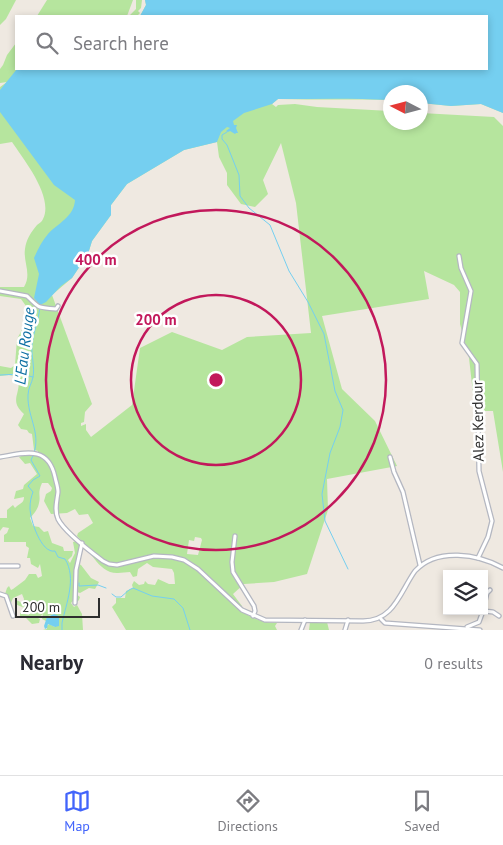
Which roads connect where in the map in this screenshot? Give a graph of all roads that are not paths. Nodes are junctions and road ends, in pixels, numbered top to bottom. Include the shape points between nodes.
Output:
1 (459, 256) dead end
2 (0, 291) edge
3 (58, 306) dead end
4 (0, 457) edge
5 (390, 457) dead end
6 (235, 536) dead end
7 (82, 544) junction
8 (478, 558) junction
9 (420, 565) junction
10 (0, 566) edge
11 (18, 566) dead end
12 (503, 568) edge
13 (0, 594) edge
14 (75, 603) dead end
15 (488, 612) edge
16 (482, 615) edge
17 (14, 616) dead end
18 (253, 616) junction
19 (499, 616) dead end
20 (381, 618) junction
21 (305, 620) junction
22 (348, 620) junction
23 (438, 628) edge
24 (464, 628) junction
25 (301, 630) edge
26 (345, 630) edge
27 (480, 630) edge

1 - 8 street, Alez Kerdour via 471,291 462,343 477,364 479,471 492,521
2 - 3 street via 25,295 38,307 56,309
4 - 7 street via 34,453 45,458 53,467 58,488 56,508 59,520
5 - 9 street
6 - 18 street via 233,572 254,606
7 - 14 street
7 - 18 street via 112,565 154,556 187,561 237,606
8 - 9 street via 446,557
8 - 12 street
9 - 20 street via 391,609
10 - 11 street
13 - 17 street via 6,596
15 - 19 street
16 - 24 street via 479,622
18 - 21 street via 270,620
20 - 22 street
20 - 23 street via 385,623
21 - 22 street
21 - 25 street
22 - 26 street
23 - 24 street
24 - 27 street

